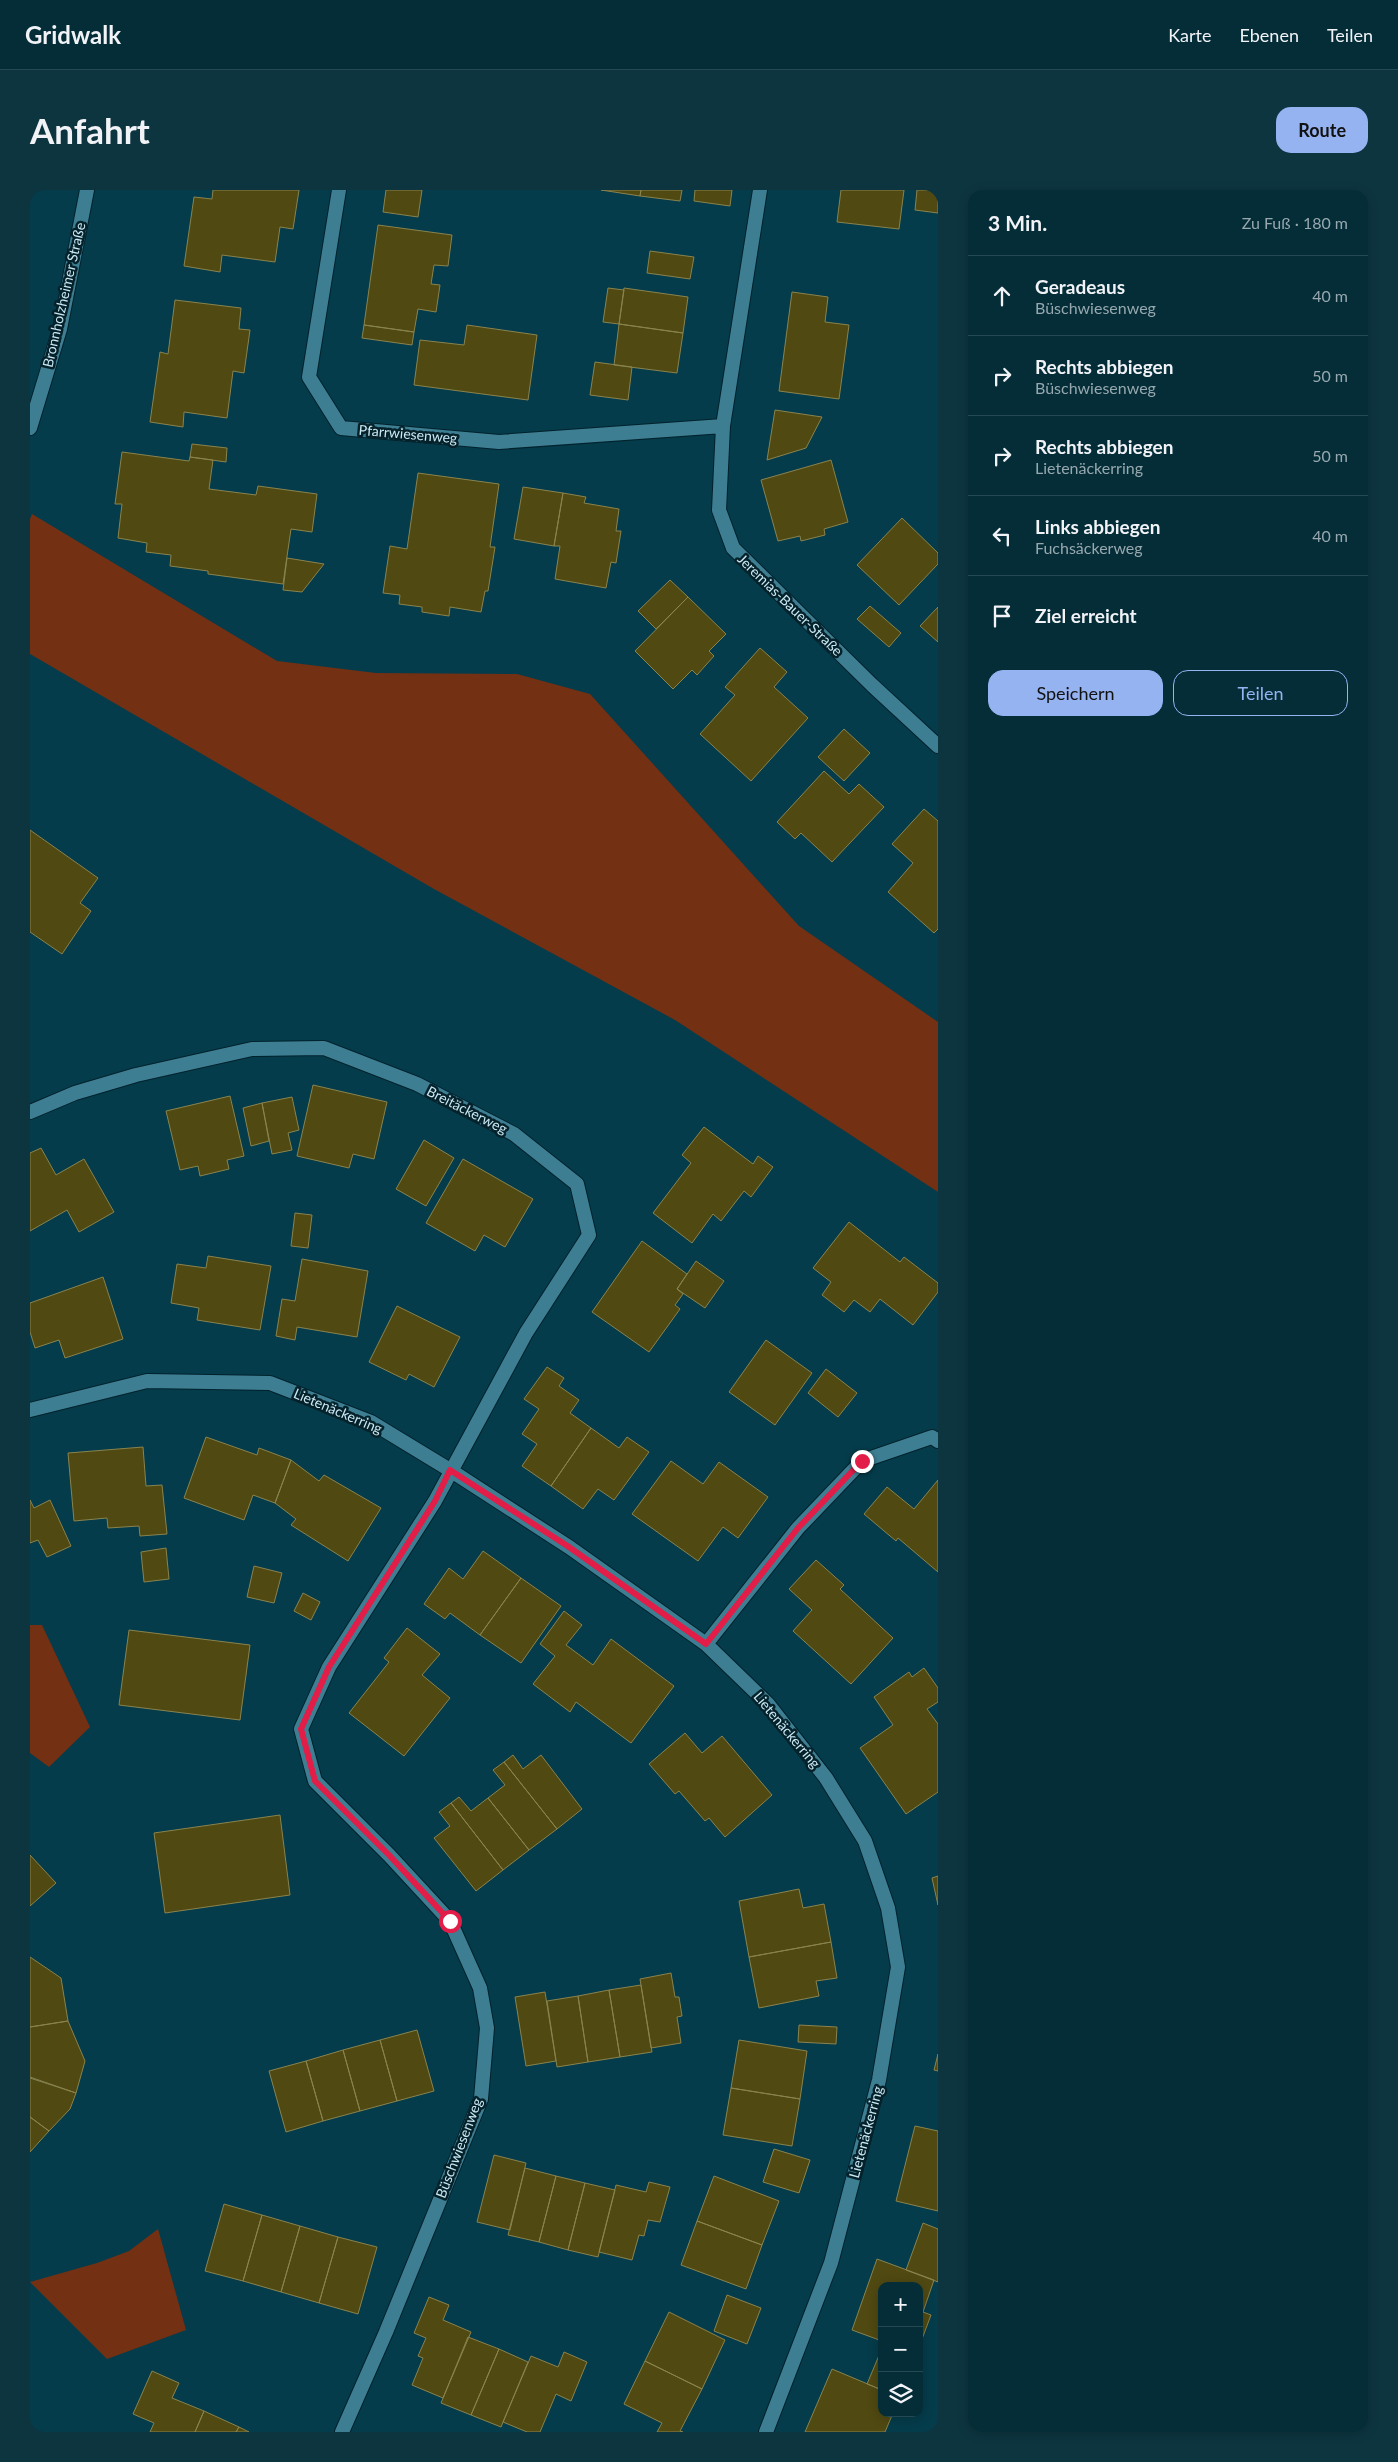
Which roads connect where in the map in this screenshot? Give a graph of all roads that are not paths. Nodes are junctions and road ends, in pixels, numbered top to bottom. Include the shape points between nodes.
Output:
1 (88, 190) edge
2 (339, 190) edge
3 (760, 190) edge
4 (724, 426) junction
5 (30, 428) edge
6 (938, 746) edge
7 (30, 1112) edge
8 (30, 1410) edge
9 (938, 1441) edge
10 (450, 1470) junction
11 (706, 1644) junction
12 (342, 2432) edge
13 (766, 2432) edge

1 - 5 street, Bronnholzheimer Straße via 60,328
2 - 4 street, Pfarrwiesenweg via 309,376 341,428 499,442
3 - 4 street, Jeremias-Bauer-Straße
4 - 6 street, Jeremias-Bauer-Straße via 719,510 733,548
7 - 10 street, Breitäckerweg via 75,1093 136,1075 252,1049 324,1048 417,1084 514,1134 577,1184 589,1235 526,1333
8 - 10 street, Lietenäckerring via 147,1381 270,1383 371,1422
9 - 11 street via 932,1437 862,1461 798,1528
10 - 11 street, Lietenäckerring via 569,1547
10 - 12 street, Büschwiesenweg via 435,1501 329,1667 301,1729 315,1781 450,1921 480,1988 487,2028 480,2099
11 - 13 street, Lietenäckerring via 768,1704 826,1778 865,1841 888,1908 898,1967 879,2080 831,2263

